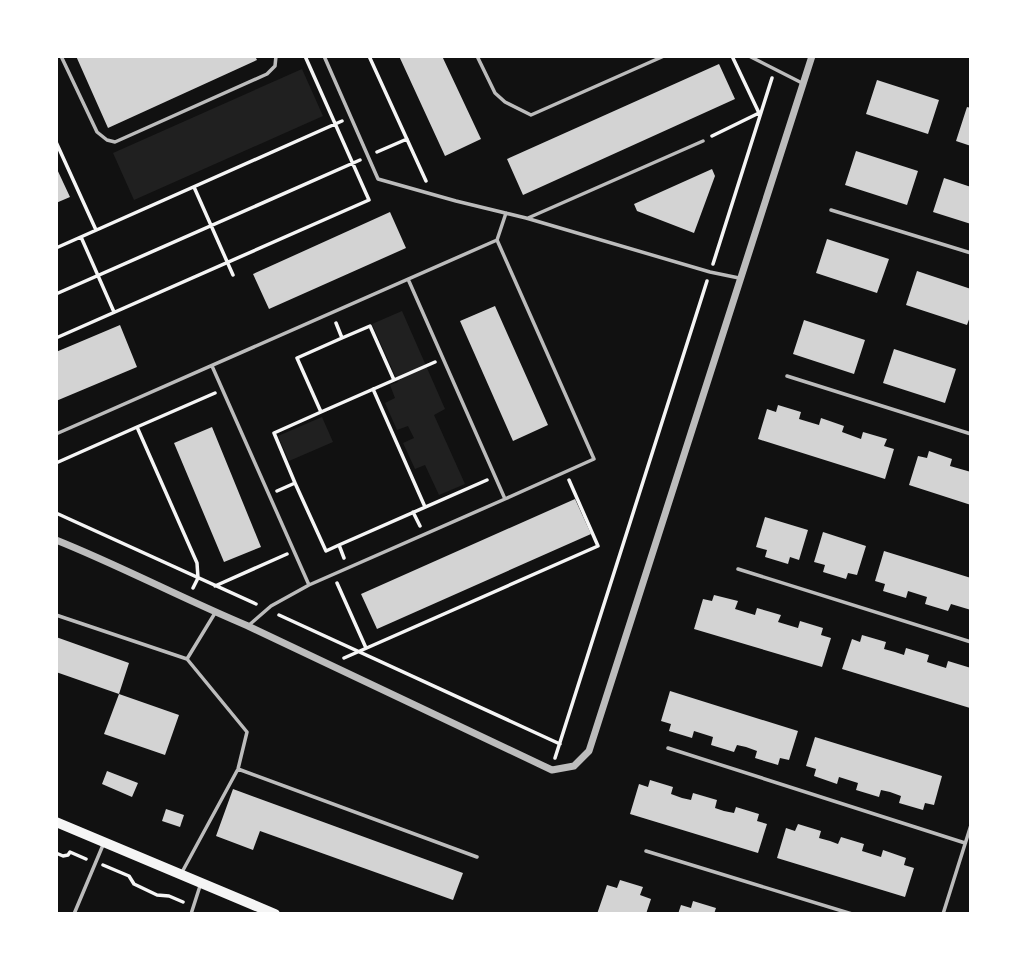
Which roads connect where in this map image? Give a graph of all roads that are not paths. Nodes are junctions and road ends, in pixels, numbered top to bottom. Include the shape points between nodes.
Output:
1 (61, 56) edge
2 (276, 56) edge
3 (324, 56) edge
4 (477, 56) edge
5 (664, 56) edge
6 (749, 56) edge
7 (812, 56) edge
8 (804, 84) junction
9 (703, 141) road end
10 (831, 210) dead end
11 (506, 213) junction
12 (526, 218) junction
13 (498, 240) junction
14 (971, 253) edge
15 (408, 279) junction
16 (741, 279) junction
17 (212, 366) junction
18 (787, 376) dead end
19 (56, 434) edge
20 (971, 434) edge
21 (505, 499) junction
22 (56, 540) edge
23 (738, 569) dead end
24 (309, 585) junction
25 (216, 612) junction
26 (56, 615) edge
27 (248, 626) junction
28 (971, 642) edge
29 (187, 659) junction
30 (668, 748) dead end
31 (238, 769) junction
32 (56, 822) edge
33 (971, 825) edge
34 (104, 842) junction
35 (965, 843) junction
36 (646, 851) dead end
37 (477, 858) dead end
38 (181, 874) junction
39 (201, 883) junction
40 (74, 914) edge
41 (191, 914) edge
42 (275, 914) edge
43 (852, 914) edge
44 (943, 914) edge

1 - 2 lane via 97,132 115,142 267,74 275,66
3 - 11 lane via 378,179
4 - 5 lane via 495,93 531,116
6 - 8 lane
7 - 8 street
8 - 16 street
9 - 12 lane
10 - 14 lane
11 - 12 lane
11 - 13 lane
12 - 16 lane
13 - 15 lane
13 - 21 lane via 594,459
15 - 17 lane
15 - 21 lane
16 - 27 street via 589,751 574,766 552,770
17 - 19 lane
17 - 24 lane
18 - 20 lane
21 - 24 lane
22 - 25 street
23 - 28 lane
24 - 27 lane via 266,609
25 - 27 street
25 - 29 lane
26 - 29 lane
29 - 31 lane via 247,732
30 - 35 lane
31 - 37 lane
31 - 38 lane
32 - 34 main road
33 - 35 lane
34 - 38 main road
34 - 40 lane
35 - 44 lane
36 - 43 lane
38 - 39 main road
39 - 41 lane
39 - 42 main road

